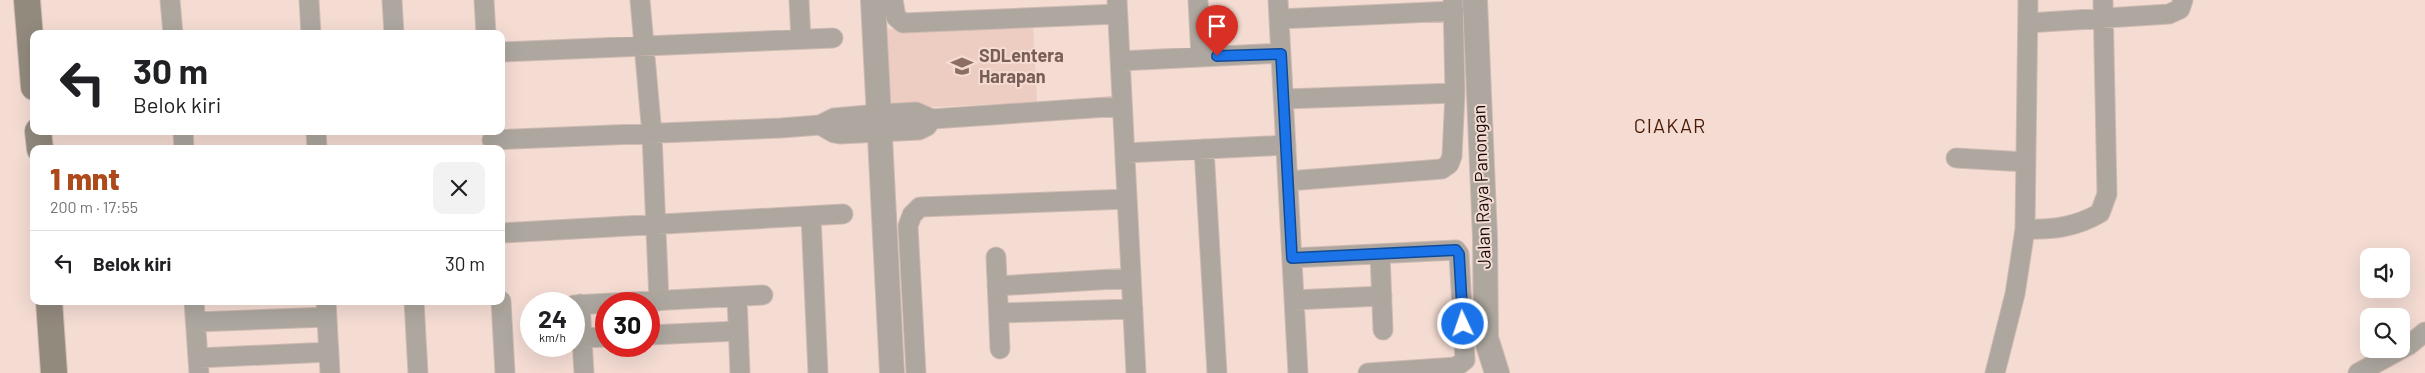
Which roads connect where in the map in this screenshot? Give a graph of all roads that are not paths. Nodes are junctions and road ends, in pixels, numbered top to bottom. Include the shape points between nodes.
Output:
1 (27, 0) edge
2 (170, 0) edge
3 (309, 0) edge
4 (392, 0) edge
5 (484, 0) edge
6 (640, 0) edge
7 (799, 0) edge
8 (873, 0) edge
9 (893, 0) edge
10 (1198, 0) edge
11 (1475, 0) edge
12 (2028, 0) edge
13 (2184, 0) edge
14 (1453, 6) edge
15 (1117, 7) edge
16 (1279, 9) edge
17 (2103, 9) edge
18 (2029, 23) junction
19 (173, 30) edge
20 (311, 30) edge
21 (394, 30) edge
22 (486, 30) edge
23 (30, 37) edge
24 (833, 38) dead end
25 (801, 39) junction
26 (643, 46) junction
27 (505, 52) edge
28 (1281, 54) junction
29 (1201, 57) junction
30 (1120, 60) junction
31 (1455, 93) junction
32 (1284, 99) junction
33 (1122, 106) junction
34 (870, 123) junction
35 (652, 135) junction
36 (492, 140) edge
37 (1286, 145) junction
38 (1204, 149) junction
39 (1124, 153) junction
40 (1956, 158) dead end
41 (2026, 162) junction
42 (1288, 181) junction
43 (1127, 199) junction
44 (844, 214) dead end
45 (812, 216) junction
46 (654, 224) junction
47 (2025, 229) junction
48 (505, 233) edge
49 (1380, 254) junction
50 (996, 257) dead end
51 (1292, 258) junction
52 (1131, 278) junction
53 (997, 286) junction
54 (658, 292) edge
55 (763, 296) dead end
56 (1382, 296) junction
57 (737, 297) junction
58 (1294, 300) junction
59 (660, 301) edge
60 (49, 305) edge
61 (194, 305) edge
62 (414, 305) edge
63 (501, 305) edge
64 (327, 309) edge
65 (1133, 309) junction
66 (999, 313) junction
67 (196, 322) junction
68 (1383, 330) dead end
69 (738, 331) junction
70 (2425, 332) edge
71 (660, 335) edge
72 (1000, 349) dead end
73 (329, 352) junction
74 (583, 357) edge
75 (198, 365) edge
76 (54, 373) edge
77 (330, 373) edge
78 (418, 373) edge
79 (505, 373) edge
80 (584, 373) edge
81 (740, 373) edge
82 (818, 373) edge
83 (892, 373) edge
84 (916, 373) edge
85 (1136, 373) edge
86 (1217, 373) edge
87 (1298, 373) edge
88 (1368, 373) edge
89 (1497, 373) edge
90 (1995, 373) edge
91 (2358, 373) edge

1 - 23 main road
2 - 19 street
3 - 20 street
4 - 21 street
5 - 22 street
6 - 26 street
7 - 25 street
8 - 34 street
9 - 15 street via 896,17 903,23
10 - 29 street
11 - 89 street, Jalan Raya Panongan via 1486,338
12 - 18 street
13 - 17 street via 2180,10 2169,14
14 - 16 street
14 - 31 street
15 - 30 street
16 - 28 street
17 - 18 street
17 - 47 street via 2106,194 2100,213 2056,230
18 - 41 street
24 - 25 street
25 - 26 street
26 - 27 street
26 - 35 street
28 - 29 street
28 - 32 street
29 - 30 street
30 - 33 street
31 - 32 street
31 - 42 street via 1452,156 1442,169
32 - 37 street
33 - 34 street via 932,119 919,130
33 - 39 street
34 - 35 street via 841,126 834,118 820,125
34 - 83 street
35 - 36 street
35 - 46 street
37 - 38 street
37 - 42 street
38 - 39 street
38 - 86 street
39 - 43 street
40 - 41 street
41 - 47 street
42 - 51 street
43 - 52 street
43 - 84 street via 920,208 912,215 908,226
44 - 45 street
45 - 46 street
45 - 82 street
46 - 48 street
46 - 54 street
47 - 90 street via 2015,294
49 - 51 street
49 - 56 street
49 - 88 street via 1458,251 1465,360 1456,367
50 - 53 street
51 - 58 street
52 - 53 street
52 - 65 street
53 - 66 street
55 - 57 street
56 - 58 street
56 - 68 street
57 - 59 street
57 - 69 street
58 - 87 street
60 - 76 main road
61 - 67 street
62 - 78 street
63 - 79 street
64 - 67 street
64 - 73 street
65 - 66 street
65 - 85 street
66 - 72 street
67 - 75 street
69 - 71 street
69 - 81 street
70 - 91 street via 2409,345
73 - 75 street
73 - 77 street
74 - 80 street

